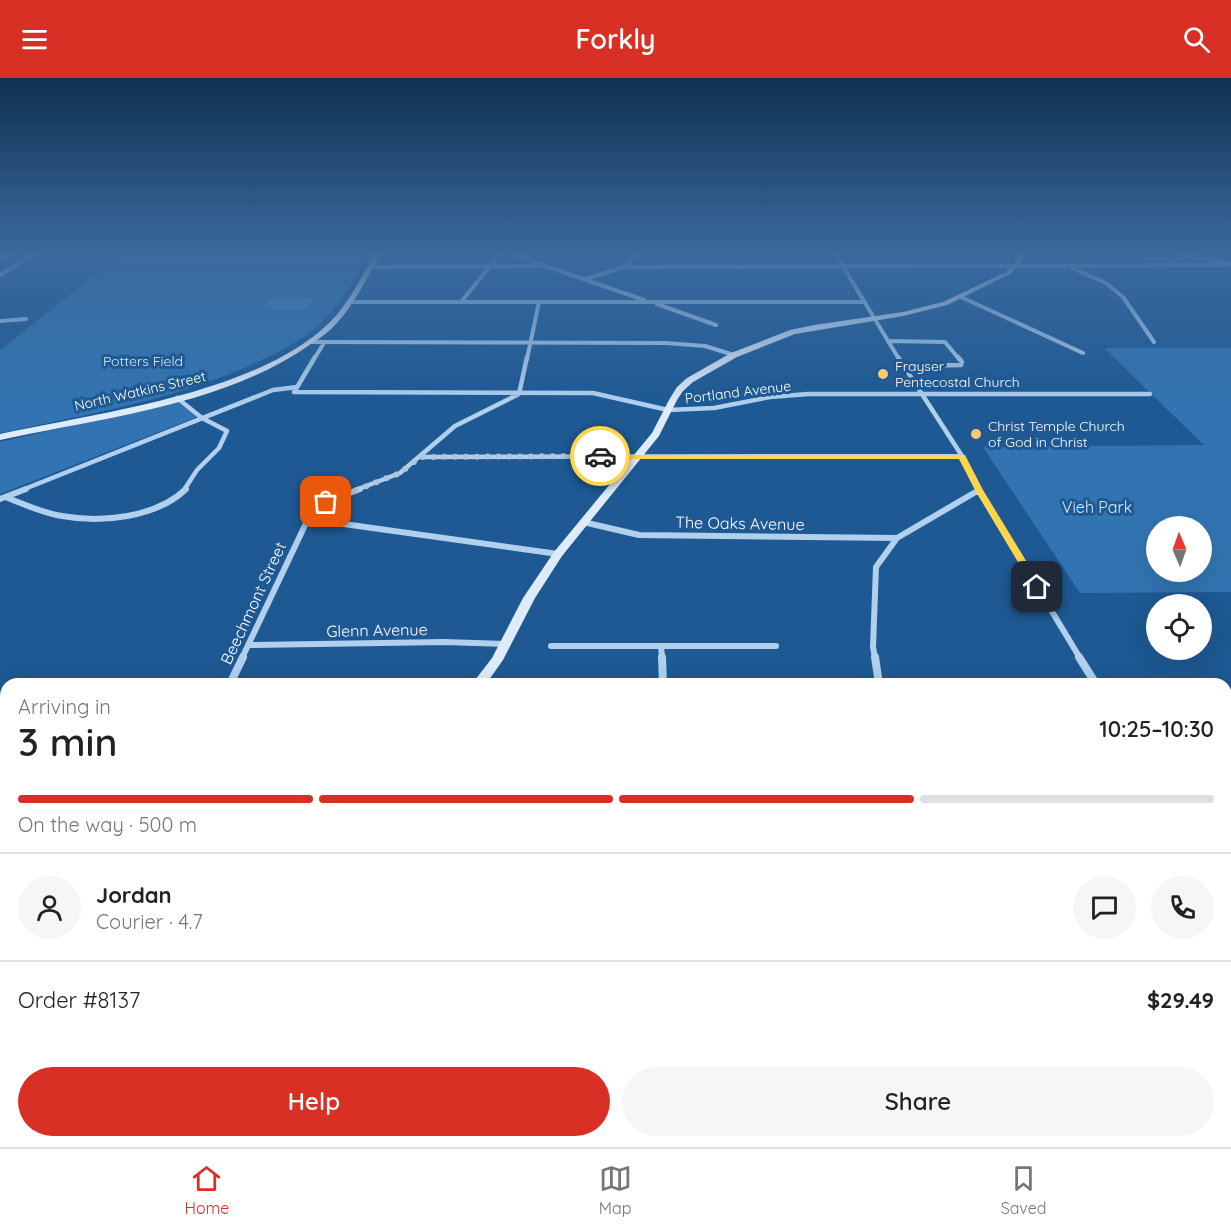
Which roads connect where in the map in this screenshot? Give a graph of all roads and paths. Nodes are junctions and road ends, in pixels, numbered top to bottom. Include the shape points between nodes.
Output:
1 (346, 305) edge
2 (538, 305) edge
3 (659, 305) edge
4 (867, 305) edge
5 (939, 305) edge
6 (985, 305) edge
7 (1128, 305) edge
8 (875, 318) junction
9 (26, 319) dead end
10 (0, 321) edge
11 (716, 325) dead end
12 (889, 341) junction
13 (310, 342) junction
14 (324, 342) junction
15 (1154, 342) dead end
16 (529, 344) junction
17 (1083, 353) dead end
18 (734, 355) junction
19 (903, 366) junction
20 (295, 390) junction
21 (519, 394) junction
22 (921, 394) junction
23 (1150, 394) dead end
24 (177, 398) junction
25 (668, 410) junction
26 (202, 418) junction
27 (0, 437) edge
28 (637, 456) junction
29 (962, 456) junction
30 (420, 457) junction
31 (979, 490) junction
32 (3, 498) edge
33 (308, 519) junction
34 (583, 522) junction
35 (897, 538) junction
36 (558, 554) junction
37 (506, 644) junction
38 (249, 645) junction
39 (551, 646) dead end
40 (661, 646) junction
41 (776, 646) dead end
42 (233, 678) edge
43 (483, 678) edge
44 (663, 678) edge
45 (878, 678) edge
46 (1092, 678) edge

1 - 13 main road, North Watkins Street via 328,329
2 - 16 street
3 - 11 street
4 - 8 street
5 - 8 main road
6 - 17 street via 1060,346
7 - 15 street
8 - 12 street
8 - 18 main road via 793,332
9 - 10 street
12 - 19 street
12 - 19 street via 945,342 962,362 954,366
13 - 14 street
13 - 24 main road, North Watkins Street via 257,372
14 - 16 street
14 - 20 street
16 - 18 street via 692,344
16 - 21 street
18 - 25 main road via 690,380
19 - 22 street
20 - 21 street, Portland Avenue
20 - 26 street, Portland Avenue via 273,390
21 - 25 street, Portland Avenue via 593,393
21 - 30 street, Beechmont Street via 466,418
22 - 23 street, Portland Avenue
22 - 25 street, Portland Avenue via 786,395 714,408
22 - 29 street
24 - 26 street
24 - 27 main road, North Watkins Street
25 - 28 main road via 656,434
26 - 32 street, Portland Avenue
26 - 32 street via 227,431 224,444 196,472 184,492 153,509 113,517 74,518 45,513
28 - 29 street
28 - 30 street
28 - 34 main road
29 - 31 street
30 - 33 street, Beechmont Street via 400,473 326,502
31 - 35 street
31 - 46 street
33 - 36 street
33 - 38 street, Beechmont Street
34 - 35 street, The Oaks Avenue via 639,535
34 - 36 main road
35 - 45 street via 876,567 873,647
36 - 37 main road via 529,598
37 - 38 street, Glenn Avenue
37 - 43 main road
38 - 42 street, Beechmont Street
39 - 40 street
40 - 41 street
40 - 44 street

